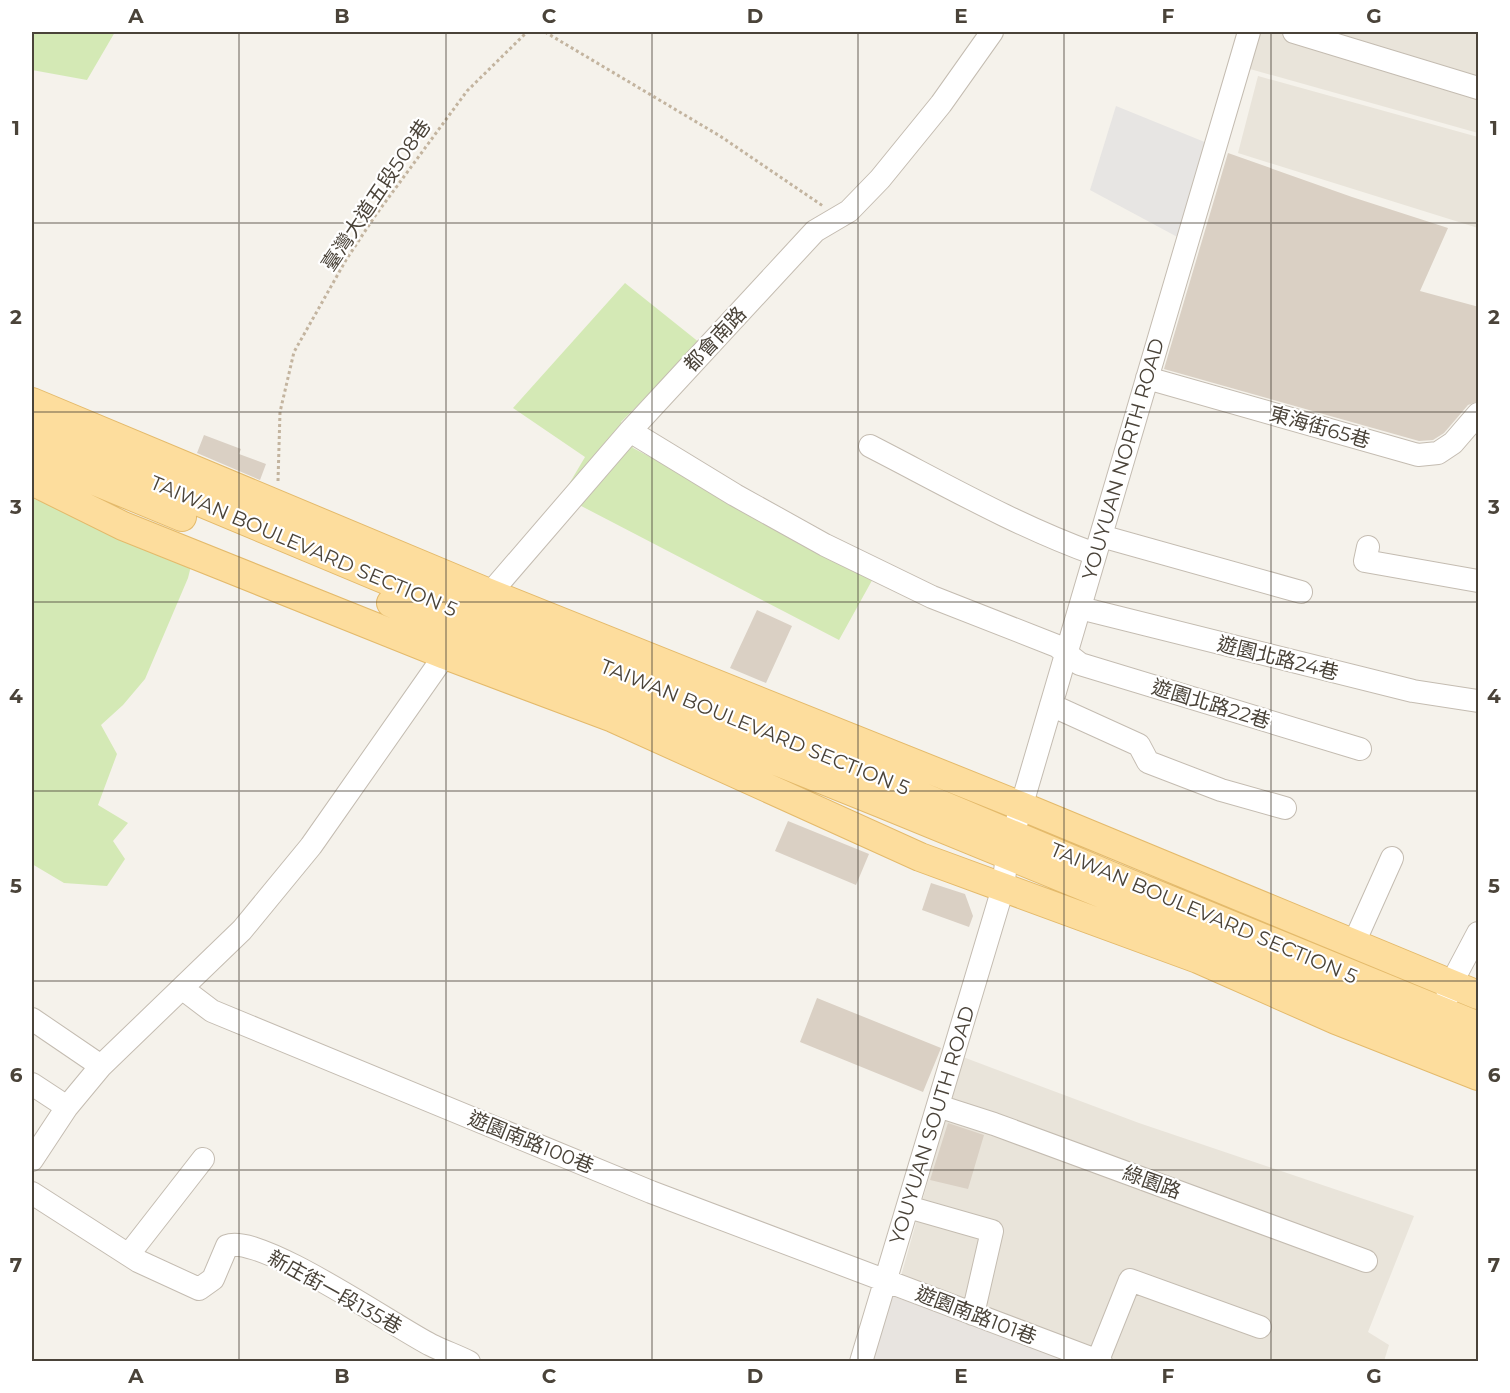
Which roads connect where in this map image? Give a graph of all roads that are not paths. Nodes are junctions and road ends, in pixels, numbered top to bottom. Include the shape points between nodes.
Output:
1 (992, 32) edge
2 (1249, 32) edge
3 (1294, 32) edge
4 (1348, 39) edge
5 (1479, 87) edge
6 (1148, 378) junction
7 (32, 402) edge
8 (1479, 414) edge
9 (32, 428) edge
10 (630, 431) junction
11 (870, 446) dead end
12 (32, 455) edge
13 (32, 481) edge
14 (1098, 545) junction
15 (1368, 547) dead end
16 (1479, 581) edge
17 (1302, 592) dead end
18 (489, 593) junction
19 (1080, 608) junction
20 (459, 635) junction
21 (1066, 652) junction
22 (1479, 701) edge
23 (1051, 705) junction
24 (1360, 749) dead end
25 (1022, 806) junction
26 (1285, 808) dead end
27 (1010, 844) junction
28 (1392, 858) dead end
29 (1003, 888) junction
30 (1479, 933) edge
31 (1353, 945) junction
32 (1451, 984) junction
33 (183, 989) junction
34 (1479, 995) edge
35 (32, 1019) edge
36 (1479, 1026) edge
37 (1436, 1034) junction
38 (1479, 1050) edge
39 (101, 1066) junction
40 (1479, 1076) edge
41 (32, 1084) edge
42 (938, 1106) junction
43 (67, 1107) junction
44 (203, 1159) dead end
45 (32, 1160) edge
46 (32, 1193) edge
47 (908, 1207) junction
48 (129, 1254) junction
49 (1366, 1261) dead end
50 (885, 1281) junction
51 (973, 1314) junction
52 (1260, 1327) dead end
53 (1099, 1361) edge
54 (469, 1362) edge
55 (861, 1362) edge

1 - 10 street, 都會南路 via 941,105 880,179 849,211 815,231
2 - 6 street, YOUYUAN NORTH ROAD
3 - 4 street
4 - 5 street
6 - 8 street, 東海街65巷 via 1418,455 1438,453 1453,443
6 - 14 street, YOUYUAN NORTH ROAD
7 - 18 main road, TAIWAN BOULEVARD SECTION 5
9 - 20 main road, TAIWAN BOULEVARD SECTION 5 via 140,477
10 - 18 street, 都會南路
10 - 21 street, 遊園北路22巷 via 825,545 932,597
11 - 14 street via 1065,544
12 - 20 main road, TAIWAN BOULEVARD SECTION 5 via 348,584
13 - 20 main road, TAIWAN BOULEVARD SECTION 5 via 123,526
14 - 17 street
14 - 19 street, YOUYUAN NORTH ROAD
15 - 16 street via 1365,561
18 - 20 street, 都會南路
18 - 25 main road, TAIWAN BOULEVARD SECTION 5
19 - 21 street, YOUYUAN NORTH ROAD
19 - 22 street, 遊園北路24巷 via 1413,691
20 - 27 main road, TAIWAN BOULEVARD SECTION 5 via 611,667 799,743
20 - 29 main road, TAIWAN BOULEVARD SECTION 5 via 613,718 920,857
20 - 33 street, 都會南路 via 311,846 242,930
21 - 23 street, YOUYUAN NORTH ROAD
21 - 24 street, 遊園北路22巷 via 1080,664
23 - 25 street, YOUYUAN NORTH ROAD
23 - 26 street via 1139,745 1148,762 1221,790
25 - 27 street, YOUYUAN NORTH ROAD
25 - 31 main road, TAIWAN BOULEVARD SECTION 5
27 - 29 street, YOUYUAN NORTH ROAD
27 - 37 main road, TAIWAN BOULEVARD SECTION 5 via 1111,876
28 - 31 street
29 - 37 main road, TAIWAN BOULEVARD SECTION 5 via 1198,959 1336,1020
29 - 42 street, YOUYUAN SOUTH ROAD
30 - 32 street
31 - 32 main road, TAIWAN BOULEVARD SECTION 5
32 - 34 main road, TAIWAN BOULEVARD SECTION 5
32 - 37 street
33 - 39 street, 都會南路
33 - 50 street, 遊園南路100巷 via 212,1011 651,1192
35 - 39 street
36 - 37 main road, TAIWAN BOULEVARD SECTION 5
37 - 38 main road, TAIWAN BOULEVARD SECTION 5
37 - 40 main road, TAIWAN BOULEVARD SECTION 5
39 - 43 street, 都會南路
41 - 43 street
42 - 47 street, YOUYUAN SOUTH ROAD
42 - 49 street, 綠園路
43 - 45 street, 都會南路
44 - 48 street
46 - 48 street, 新庄街一段135巷
47 - 50 street, YOUYUAN SOUTH ROAD
47 - 51 street via 992,1231
48 - 54 street, 新庄街一段135巷 via 199,1289 213,1279 227,1245 250,1246 315,1276 431,1345
50 - 51 street, 遊園南路101巷
50 - 55 street, YOUYUAN SOUTH ROAD
51 - 53 street, 遊園南路101巷
52 - 53 street via 1130,1281

